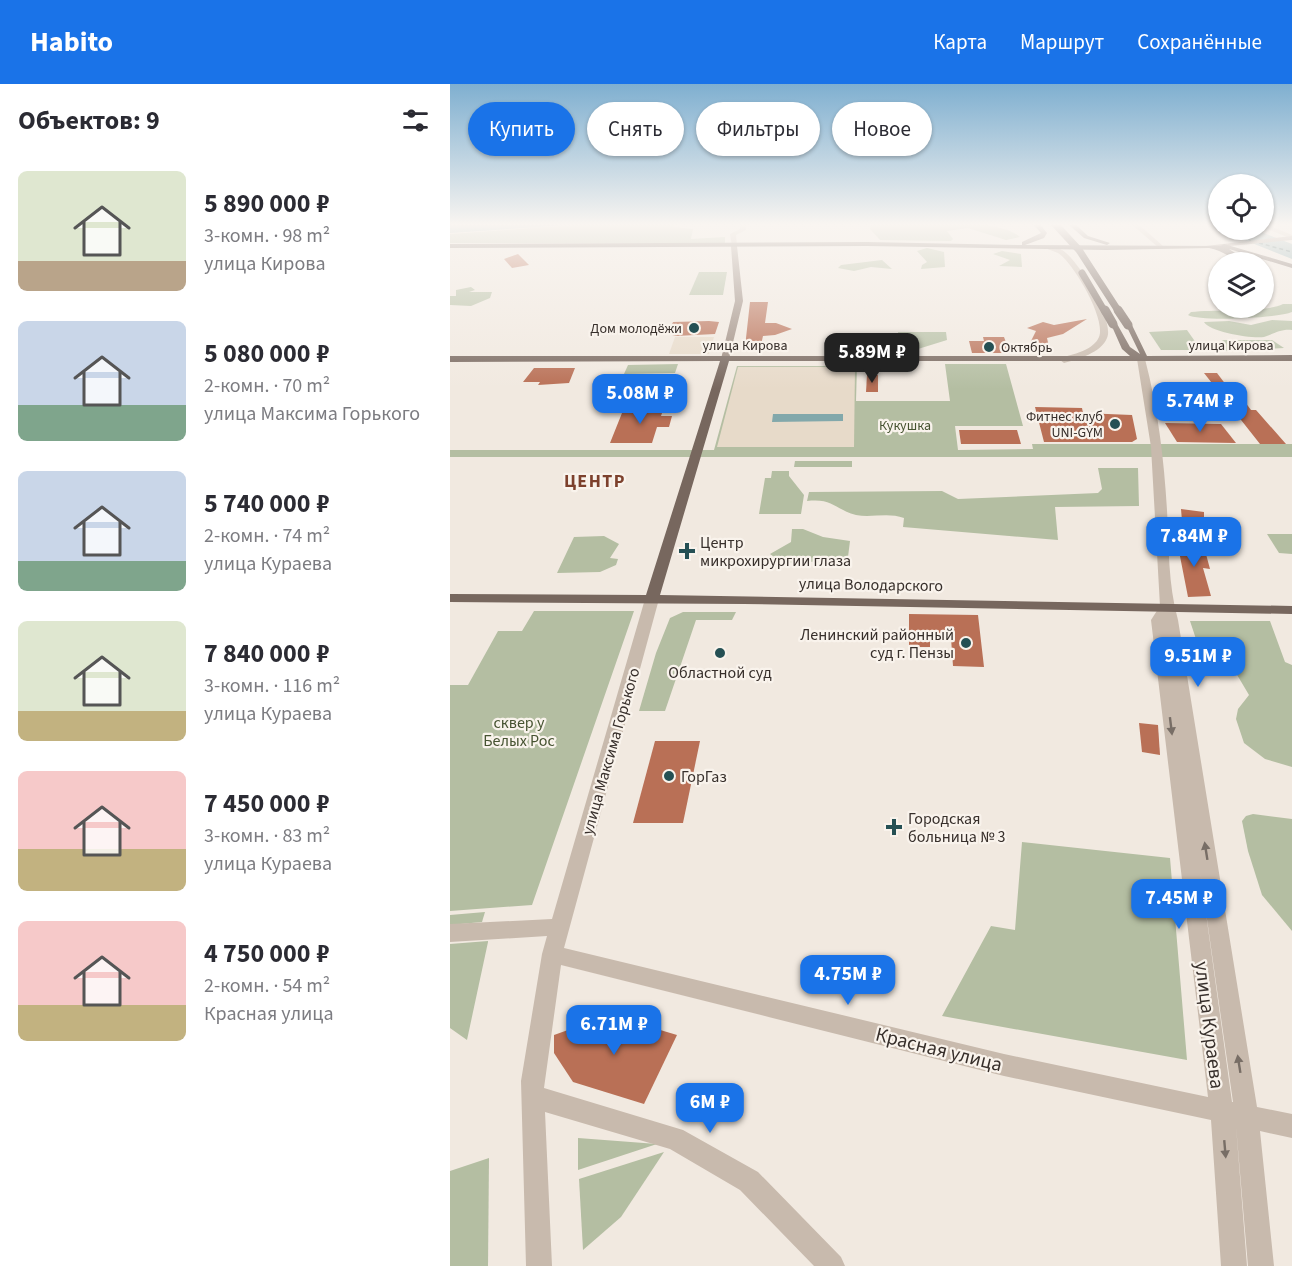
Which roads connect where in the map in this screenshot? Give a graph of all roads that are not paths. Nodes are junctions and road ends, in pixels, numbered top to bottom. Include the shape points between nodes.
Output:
1 (737, 278) edge
2 (1080, 278) edge
3 (1085, 278) edge
4 (1097, 278) edge
5 (1292, 358) edge
6 (450, 359) edge
7 (725, 359) junction
8 (1141, 359) junction
9 (1064, 360) junction
10 (450, 598) edge
11 (652, 599) junction
12 (1166, 608) junction
13 (1292, 610) edge
14 (560, 927) junction
15 (450, 933) edge
16 (552, 954) junction
17 (533, 1097) junction
18 (1222, 1112) junction
19 (1247, 1117) junction
20 (1292, 1126) edge
21 (539, 1266) edge
22 (832, 1266) edge
23 (1234, 1266) edge
24 (1261, 1266) edge

1 - 7 main road, улица Максима Горького via 739,301
2 - 9 street via 1103,315 1105,336 1094,347
3 - 8 main road, bridge via 1126,349
4 - 8 main road, bridge via 1144,354
5 - 8 main road, улица Кирова
6 - 7 main road, улица Кирова
7 - 9 main road, улица Кирова
7 - 11 main road, улица Максима Горького
8 - 9 main road, улица Кирова
8 - 12 street, улица Кураева via 1157,457
10 - 11 main road, улица Володарского
11 - 12 main road, улица Володарского
11 - 14 street, улица Максима Горького
12 - 13 main road, улица Володарского
12 -> 18 street, улица Кураева via 1158,620 1159,630
19 -> 12 street, улица Кураева via 1171,620
14 - 15 street
14 - 16 street, улица Максима Горького
16 - 17 street, улица Максима Горького via 532,1081
16 - 18 street, Красная улица via 1004,1065
17 - 21 street, улица Максима Горького
17 - 22 street via 675,1138 749,1181
18 - 19 street, Красная улица
18 -> 23 street, улица Кураева
19 - 20 street, Красная улица
19 - 24 street, улица Кураева

